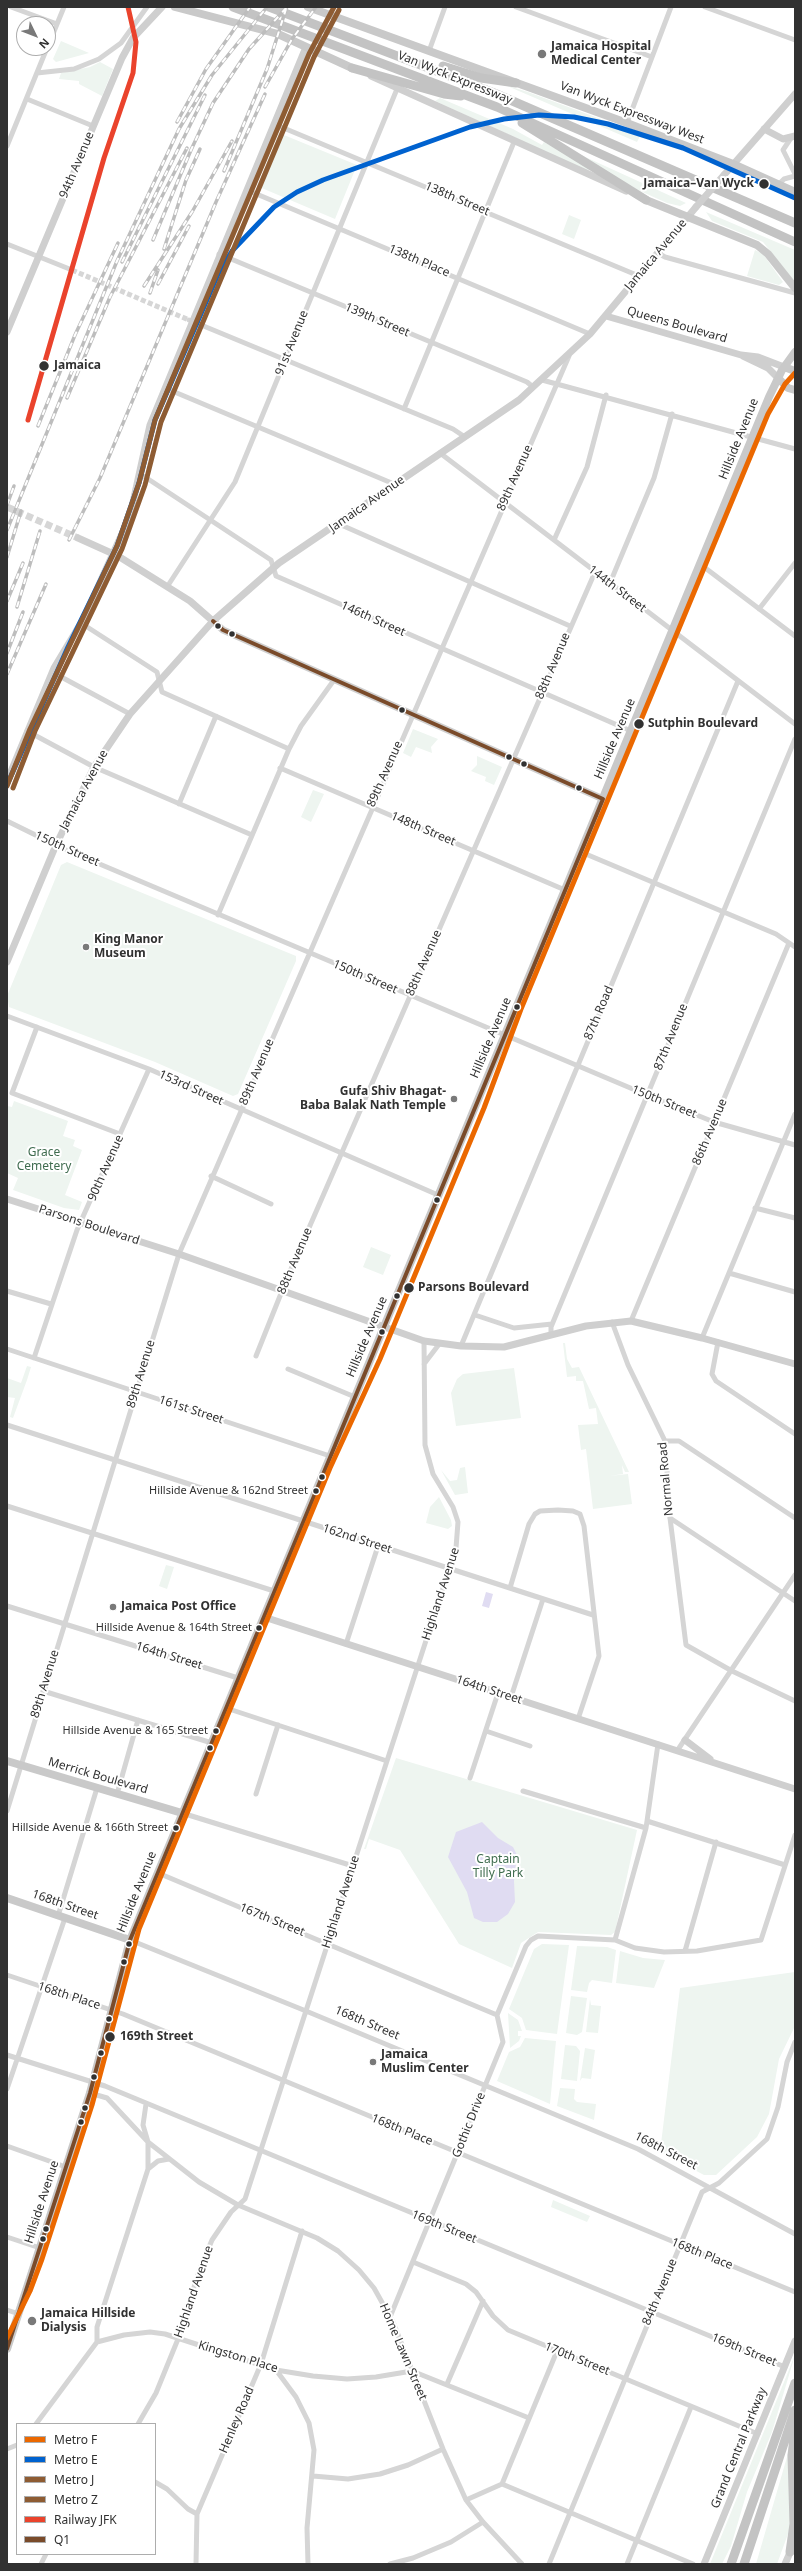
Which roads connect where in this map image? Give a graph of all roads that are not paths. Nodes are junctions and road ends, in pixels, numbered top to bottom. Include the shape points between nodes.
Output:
1 (11, 7) edge
2 (64, 7) edge
3 (147, 7) edge
4 (162, 7) edge
5 (175, 7) edge
6 (233, 7) edge
7 (269, 7) edge
8 (308, 7) edge
9 (445, 7) edge
10 (516, 7) edge
11 (670, 7) edge
12 (705, 7) edge
13 (58, 24) junction
14 (56, 29) edge
15 (795, 40) edge
16 (306, 47) junction
17 (429, 51) junction
18 (44, 56) edge
19 (652, 57) junction
20 (460, 62) joint
21 (422, 64) junction
22 (352, 68) junction
23 (37, 73) junction
24 (516, 82) junction
25 (397, 89) junction
26 (795, 94) edge
27 (27, 99) junction
28 (476, 99) junction
29 (497, 108) junction
30 (627, 123) junction
31 (274, 124) junction
32 (93, 126) junction
33 (764, 129) junction
34 (793, 137) edge
35 (514, 142) junction
36 (8, 143) edge
37 (367, 162) junction
38 (734, 164) junction
39 (795, 175) edge
40 (779, 184) junction
41 (247, 190) junction
42 (795, 192) edge
43 (646, 200) junction
44 (485, 211) junction
45 (687, 218) junction
46 (795, 223) edge
47 (340, 228) junction
48 (795, 242) edge
49 (7, 244) edge
50 (658, 253) junction
51 (219, 254) junction
52 (39, 256) junction
53 (72, 270) tunnel mouth
54 (639, 276) junction
55 (458, 277) junction
56 (795, 288) edge
57 (795, 292) edge
58 (312, 293) junction
59 (606, 316) junction
60 (191, 321) junction
61 (7, 332) edge
62 (590, 334) junction
63 (431, 342) junction
64 (795, 352) edge
65 (742, 355) junction
66 (569, 356) junction
67 (285, 359) junction
68 (784, 367) junction
69 (795, 371) edge
70 (778, 378) junction
71 (542, 380) junction
72 (557, 384) junction
73 (533, 387) junction
74 (165, 388) junction
75 (795, 390) edge
76 (606, 396) junction
77 (404, 409) junction
78 (672, 414) junction
79 (257, 426) junction
80 (465, 437) junction
81 (752, 437) junction
82 (795, 449) edge
83 (440, 453) junction
84 (138, 473) junction
85 (394, 484) junction
86 (503, 502) junction
87 (210, 519) junction
88 (339, 524) junction
89 (78, 538) tunnel mouth
90 (554, 540) junction
91 (113, 553) junction
92 (795, 563) edge
93 (700, 564) junction
94 (274, 567) junction
95 (595, 572) junction
96 (469, 582) junction
97 (610, 583) junction
98 (167, 587) junction
99 (759, 609) junction
100 (213, 621) junction
101 (81, 623) junction
102 (570, 626) junction
103 (672, 630) junction
104 (795, 636) edge
105 (440, 648) junction
106 (52, 672) junction
107 (334, 680) junction
108 (159, 681) junction
109 (738, 681) junction
110 (542, 692) junction
111 (130, 714) junction
112 (411, 715) junction
113 (216, 716) junction
114 (795, 724) edge
115 (27, 731) junction
116 (631, 731) junction
117 (795, 739) edge
118 (289, 749) junction
119 (512, 760) junction
120 (94, 767) junction
121 (280, 768) junction
122 (7, 781) edge
123 (603, 799) junction
124 (179, 804) junction
125 (371, 807) junction
126 (7, 821) edge
127 (252, 835) junction
128 (56, 845) junction
129 (473, 851) junction
130 (581, 852) junction
131 (653, 883) junction
132 (565, 890) junction
133 (722, 912) junction
134 (218, 915) junction
135 (789, 943) junction
136 (795, 948) edge
137 (308, 953) junction
138 (7, 962) edge
139 (410, 996) junction
140 (7, 1016) edge
141 (37, 1027) junction
142 (504, 1036) junction
143 (577, 1066) junction
144 (149, 1069) junction
145 (647, 1095) junction
146 (241, 1110) junction
147 (795, 1114) edge
148 (714, 1122) junction
149 (120, 1134) junction
150 (783, 1142) junction
151 (795, 1145) edge
152 (341, 1153) junction
153 (211, 1176) junction
154 (438, 1195) junction
155 (7, 1198) edge
156 (271, 1204) dead end
157 (755, 1208) junction
158 (795, 1218) edge
159 (82, 1222) junction
160 (179, 1254) junction
161 (728, 1273) junction
162 (282, 1290) junction
163 (7, 1291) edge
164 (795, 1292) edge
165 (51, 1304) junction
166 (475, 1315) junction
167 (631, 1321) junction
168 (612, 1322) junction
169 (552, 1324) junction
170 (384, 1326) junction
171 (551, 1335) junction
172 (702, 1338) junction
173 (424, 1340) junction
174 (718, 1342) junction
175 (440, 1343) junction
176 (461, 1346) junction
177 (7, 1349) edge
178 (256, 1356) dead end
179 (34, 1358) junction
180 (424, 1364) junction
181 (795, 1364) edge
182 (288, 1369) dead end
183 (136, 1392) junction
184 (355, 1397) junction
185 (7, 1425) edge
186 (795, 1434) edge
187 (665, 1441) junction
188 (330, 1456) junction
189 (115, 1460) junction
190 (7, 1506) edge
191 (670, 1518) junction
192 (795, 1518) edge
193 (303, 1522) junction
194 (93, 1533) junction
195 (378, 1546) junction
196 (449, 1568) junction
197 (795, 1576) edge
198 (510, 1588) junction
199 (274, 1591) junction
200 (783, 1593) junction
201 (543, 1599) junction
202 (795, 1601) edge
203 (7, 1606) edge
204 (593, 1615) junction
205 (264, 1617) junction
206 (64, 1624) junction
207 (346, 1644) junction
208 (418, 1667) junction
209 (732, 1671) junction
210 (238, 1678) junction
211 (43, 1691) junction
212 (498, 1693) junction
213 (511, 1697) junction
214 (795, 1701) edge
215 (226, 1708) junction
216 (578, 1718) junction
217 (138, 1720) junction
218 (278, 1725) junction
219 (486, 1731) junction
220 (685, 1740) junction
221 (212, 1742) junction
222 (658, 1744) junction
223 (530, 1746) dead end
224 (677, 1751) junction
225 (7, 1761) edge
226 (387, 1761) junction
227 (714, 1763) junction
228 (21, 1765) junction
229 (470, 1778) dead end
230 (97, 1788) junction
231 (795, 1789) edge
232 (524, 1791) dead end
233 (117, 1794) junction
234 (256, 1794) dead end
235 (7, 1812) edge
236 (182, 1813) junction
237 (647, 1821) junction
238 (646, 1828) junction
239 (795, 1835) edge
240 (716, 1842) junction
241 (785, 1865) junction
242 (353, 1866) junction
243 (158, 1872) junction
244 (7, 1898) edge
245 (61, 1917) junction
246 (130, 1940) junction
247 (615, 1940) junction
248 (328, 1943) junction
249 (685, 1951) junction
250 (7, 1975) edge
251 (42, 1987) junction
252 (112, 2010) junction
253 (306, 2011) junction
254 (496, 2015) junction
255 (795, 2042) edge
256 (7, 2055) edge
257 (18, 2059) junction
258 (283, 2081) junction
259 (93, 2083) junction
260 (486, 2086) junction
261 (7, 2089) edge
262 (90, 2093) junction
263 (146, 2104) junction
264 (148, 2142) junction
265 (7, 2146) edge
266 (260, 2151) junction
267 (458, 2153) junction
268 (168, 2159) junction
269 (66, 2166) junction
270 (148, 2169) junction
271 (710, 2188) junction
272 (238, 2205) junction
273 (430, 2221) junction
274 (302, 2232) junction
275 (795, 2234) edge
276 (7, 2237) edge
277 (680, 2245) junction
278 (40, 2248) junction
279 (413, 2262) junction
280 (795, 2292) edge
281 (483, 2301) junction
282 (7, 2310) edge
283 (652, 2312) junction
284 (19, 2314) junction
285 (390, 2317) junction
286 (178, 2339) junction
287 (795, 2341) edge
288 (97, 2342) junction
289 (7, 2349) edge
290 (557, 2351) junction
291 (261, 2364) junction
292 (785, 2367) junction
293 (276, 2370) junction
294 (412, 2371) junction
295 (624, 2379) junction
296 (795, 2383) edge
297 (447, 2384) junction
298 (691, 2407) junction
299 (795, 2410) edge
300 (529, 2418) junction
301 (37, 2423) edge
302 (139, 2423) edge
303 (795, 2431) edge
304 (758, 2434) junction
305 (16, 2446) edge
306 (443, 2448) junction
307 (7, 2450) edge
308 (313, 2476) junction
309 (156, 2482) edge
310 (502, 2484) junction
311 (466, 2500) junction
312 (569, 2513) junction
313 (197, 2514) junction
314 (483, 2522) junction
315 (795, 2540) edge
316 (636, 2541) junction
317 (738, 2541) junction
318 (790, 2552) junction
319 (45, 2555) edge
320 (40, 2564) edge
321 (196, 2564) edge
322 (308, 2564) edge
323 (390, 2564) edge
324 (522, 2564) edge
325 (549, 2564) edge
326 (627, 2564) edge
327 (693, 2564) edge
328 (704, 2564) edge
329 (725, 2564) edge
330 (731, 2564) edge
331 (744, 2564) edge
332 (785, 2564) edge

1 - 13 street
2 - 13 street
3 - 23 street via 121,43 99,59 74,69
4 - 32 main road, 94th Avenue via 130,43
5 - 16 main road via 278,34
6 - 28 highway, Van Wyck Expressway
7 - 21 highway, Van Wyck Expressway
8 - 17 main road, Van Wyck Expressway
9 - 17 street
10 - 19 street
11 - 19 street
12 - 15 street
13 - 14 street
16 - 22 main road
16 - 31 main road
17 - 20 main road, Van Wyck Expressway
18 - 23 street
19 - 30 street
20 - 24 main road, Van Wyck Expressway West
21 - 24 highway via 442,66 487,79
21 - 46 highway, Van Wyck Expressway via 539,111
22 - 25 main road
22 - 28 highway via 444,94
23 - 27 street
24 - 30 main road, Van Wyck Expressway West
25 - 35 main road
25 - 37 street, 91st Avenue
26 - 33 main road, Jamaica Avenue
27 - 32 street
27 - 36 street
28 - 29 highway, Van Wyck Expressway
29 - 43 highway
29 - 48 highway, Van Wyck Expressway
30 - 38 main road, Van Wyck Expressway West
31 - 37 street, 138th Street
31 - 41 main road
32 - 52 main road, 94th Avenue
33 - 34 main road via 781,138
33 - 38 main road, Jamaica Avenue
34 - 39 street via 783,150
35 - 43 main road
35 - 44 street
37 - 44 street, 138th Street
37 - 47 street, 91st Avenue
38 - 40 main road, Van Wyck Expressway West
38 - 45 main road, Jamaica Avenue, bridge
39 - 40 street
40 - 42 main road, Van Wyck Expressway West
41 - 47 street, 138th Place
41 - 51 main road
43 - 45 main road
44 - 54 street, 138th Street
44 - 55 street
45 - 50 main road, Jamaica Avenue
45 - 56 main road via 757,245 768,254
47 - 55 street, 138th Place
47 - 58 street, 91st Avenue
49 - 52 street
50 - 54 main road, Jamaica Avenue
50 - 57 street
51 - 58 street, 139th Street
51 - 60 main road
52 - 53 street
52 - 61 main road, 94th Avenue
54 - 59 main road, Jamaica Avenue
55 - 62 street, 138th Place
55 - 63 street
58 - 63 street, 139th Street
58 - 67 street, 91st Avenue
59 - 62 main road, Jamaica Avenue
59 - 65 main road, Queens Boulevard
60 - 67 street
60 - 74 main road
62 - 66 main road, Jamaica Avenue
63 - 73 street, 139th Street via 527,382
63 - 77 street
64 - 68 main road, Hillside Avenue
65 - 68 main road, Queens Boulevard via 758,357
65 - 70 main road, Queens Boulevard via 768,368
66 - 71 main road, Jamaica Avenue
66 - 72 street, 89th Avenue
67 - 77 street
67 - 79 street, 91st Avenue
68 - 69 main road, Queens Boulevard
68 - 70 main road, Hillside Avenue
70 - 75 main road, Queens Boulevard via 788,388
70 - 81 main road, Hillside Avenue
71 - 72 street
71 - 73 main road, Jamaica Avenue
72 - 76 street
72 - 86 street, 89th Avenue
73 - 80 main road, Jamaica Avenue via 510,407
74 - 79 street
74 - 84 main road via 149,429
76 - 78 street
76 - 90 street via 587,467
77 - 80 street via 453,429
78 - 81 street
78 - 97 street via 654,478
79 - 85 street
79 - 87 street, 91st Avenue via 235,482
80 - 83 main road, Jamaica Avenue
81 - 82 street
81 - 93 main road, Hillside Avenue
83 - 85 main road, Jamaica Avenue
83 - 86 street, 144th Street
84 - 87 street, 146th Street
84 - 91 main road via 131,513
85 - 88 main road, Jamaica Avenue
86 - 90 street, 144th Street
86 - 96 street, 89th Avenue
87 - 94 street, 146th Street via 271,560
87 - 98 street, 91st Avenue
88 - 94 main road, Jamaica Avenue
88 - 96 street
89 - 91 main road
90 - 95 street, 144th Street
91 - 98 main road
91 - 101 main road
92 - 99 street
93 - 99 street
93 - 103 main road, Hillside Avenue
94 - 100 main road, Jamaica Avenue
94 - 105 street, 146th Street via 276,576
95 - 97 street, 144th Street
95 - 102 street, 88th Avenue
96 - 102 street
96 - 105 street, 89th Avenue
97 - 103 street, 144th Street
98 - 100 main road via 190,601
99 - 104 street
100 - 107 main road via 222,630
100 - 108 main road, Jamaica Avenue
101 - 106 main road
101 - 108 street via 157,672
102 - 110 street, 88th Avenue
103 - 109 street, 144th Street
103 - 116 main road, Hillside Avenue
105 - 110 street, 146th Street
105 - 112 street, 89th Avenue
106 - 111 street
106 - 115 main road
107 - 112 main road
107 - 118 street via 301,726
108 - 111 main road, Jamaica Avenue
108 - 113 street via 162,692
109 - 114 street, 144th Street
109 - 131 street, 87th Road
110 - 116 street, 146th Street
110 - 119 street, 88th Avenue
111 - 120 main road, Jamaica Avenue
112 - 119 main road
112 - 125 street, 89th Avenue
113 - 118 street
113 - 124 street
115 - 120 street
115 - 122 main road
116 - 123 main road, Hillside Avenue
117 - 133 street, 87th Avenue
118 - 121 street
119 - 123 main road
119 - 129 street, 88th Avenue
120 - 124 street
120 - 128 main road, Jamaica Avenue
121 - 125 street, 148th Street
121 - 127 street
123 - 130 main road, Hillside Avenue
124 - 127 street
125 - 129 street, 148th Street
125 - 137 street, 89th Avenue
126 - 128 street, 150th Street
127 - 134 street
128 - 134 street, 150th Street
128 - 138 main road, Jamaica Avenue
129 - 132 street, 148th Street
129 - 139 street, 88th Avenue
130 - 131 street
130 - 132 main road, Hillside Avenue
131 - 133 street
131 - 143 street, 87th Road
132 - 142 main road, Hillside Avenue
133 - 135 street via 776,934
133 - 145 street, 87th Avenue
134 - 137 street, 150th Street
135 - 136 street
135 - 148 street, 86th Avenue
137 - 139 street, 150th Street
137 - 146 street, 89th Avenue
139 - 142 street, 150th Street
139 - 152 street, 88th Avenue
140 - 141 street, 153rd Street
141 - 144 street, 153rd Street
141 - 149 street via 12,1093
142 - 143 street, 150th Street
142 - 154 main road, Hillside Avenue
143 - 145 street, 150th Street
143 - 166 street, 87th Road
144 - 146 street, 153rd Street
144 - 149 street, 90th Avenue
145 - 148 street, 150th Street
145 - 169 street, 87th Avenue
146 - 152 street, 153rd Street
146 - 153 street, 89th Avenue
147 - 150 street
148 - 150 street, 150th Street
148 - 167 street, 86th Avenue
149 - 159 street, 90th Avenue
150 - 151 street, 150th Street
150 - 157 street
152 - 154 street, 153rd Street
152 - 162 street, 88th Avenue
153 - 156 street
153 - 160 street, 89th Avenue
154 - 170 main road, Hillside Avenue
155 - 159 main road, Parsons Boulevard
157 - 158 street
157 - 161 street
159 - 160 main road, Parsons Boulevard
159 - 165 street, 90th Avenue
160 - 162 main road, Parsons Boulevard
160 - 183 street, 89th Avenue
161 - 164 street
161 - 172 street
162 - 170 main road, Parsons Boulevard
162 - 178 street, 88th Avenue
163 - 165 street
165 - 179 street, 90th Avenue
166 - 169 street via 514,1328
166 - 176 street, 87th Road
167 - 168 main road, Parsons Boulevard
167 - 172 main road, Parsons Boulevard
168 - 171 main road, Parsons Boulevard
168 - 187 street, Normal Road via 628,1365
169 - 171 street, 87th Avenue
170 - 173 main road, Parsons Boulevard
170 - 184 main road, Hillside Avenue
171 - 176 main road, Parsons Boulevard via 504,1347
172 - 174 main road, Parsons Boulevard
173 - 175 main road, Parsons Boulevard
173 - 180 street, Highland Avenue
174 - 181 main road, Parsons Boulevard
174 - 186 street via 712,1374 716,1381
175 - 176 main road, Parsons Boulevard
175 - 180 street
177 - 179 street, 161st Street
179 - 183 street, 161st Street
180 - 196 street, Highland Avenue via 424,1433 427,1457 458,1522 456,1548
182 - 184 street
183 - 188 street, 161st Street
183 - 189 street, 89th Avenue
184 - 188 main road, Hillside Avenue
185 - 189 street, 162nd Street
187 - 191 street, Normal Road
187 - 192 street via 679,1441
188 - 193 main road, Hillside Avenue
189 - 193 street, 162nd Street
189 - 194 street, 89th Avenue
190 - 194 street
191 - 200 street
191 - 209 street, Normal Road via 686,1646
193 - 195 street, 162nd Street
193 - 199 main road, Hillside Avenue
194 - 199 street
194 - 206 street, 89th Avenue
195 - 196 street, 162nd Street
195 - 207 street
196 - 198 street, 162nd Street
196 - 208 street, Highland Avenue
197 - 200 street
198 - 201 street, 162nd Street
198 - 204 street via 529,1524 535,1514 549,1510 573,1511 582,1516 584,1526
199 - 205 main road, Hillside Avenue
200 - 202 street
200 - 209 street
201 - 204 street, 162nd Street
201 - 213 street
203 - 206 street, 164th Street
204 - 216 street via 599,1656
205 - 207 main road, 164th Street
205 - 210 main road, Hillside Avenue
206 - 210 street, 164th Street
206 - 211 street, 89th Avenue
207 - 208 main road, 164th Street
208 - 212 main road, 164th Street
208 - 226 street, Highland Avenue
209 - 214 street
209 - 220 street
210 - 215 main road, Hillside Avenue
211 - 217 street
211 - 228 street, 89th Avenue
212 - 213 main road, 164th Street
212 - 219 street
213 - 216 main road, 164th Street
215 - 218 street
215 - 221 main road, Hillside Avenue
216 - 222 main road, 164th Street
217 - 221 street
217 - 233 street
218 - 226 street
218 - 234 street
219 - 223 street
219 - 229 street
220 - 224 street
220 - 227 main road, 164th Street
221 - 236 main road, Hillside Avenue
222 - 224 main road, 164th Street
222 - 237 street
224 - 227 main road, 164th Street
225 - 228 main road, Merrick Boulevard
226 - 242 street, Highland Avenue
227 - 231 main road, 164th Street
228 - 230 main road, Merrick Boulevard
228 - 235 street, 89th Avenue
230 - 233 main road, Merrick Boulevard
230 - 245 street
232 - 238 street
233 - 236 main road, Merrick Boulevard
236 - 242 street
236 - 243 main road, Hillside Avenue
237 - 238 street
237 - 240 street
238 - 247 street
239 - 241 street
240 - 241 street
240 - 249 street
241 - 249 street via 761,1940
242 - 248 street, Highland Avenue
243 - 246 main road, Hillside Avenue
243 - 248 street, 167th Street
244 - 245 main road, 168th Street
245 - 246 main road, 168th Street
245 - 251 street
246 - 252 main road, Hillside Avenue
246 - 253 street, 168th Street
247 - 249 street via 652,1952
247 - 254 street via 538,1936 526,1946
248 - 253 street, Highland Avenue
248 - 254 street, 167th Street
250 - 251 street, 168th Place
251 - 252 street, 168th Place
251 - 257 street
252 - 258 street, 168th Place
252 - 259 main road, Hillside Avenue
253 - 258 street, Highland Avenue
253 - 260 street, 168th Street
254 - 260 street, Gothic Drive via 503,2042
255 - 271 street, 84th Avenue via 786,2062 778,2107 767,2139
256 - 257 street
257 - 259 street, 169th Street
257 - 261 street
258 - 266 street, Highland Avenue
258 - 267 street, 168th Place
259 - 262 main road, Hillside Avenue
259 - 263 street, 169th Street
260 - 267 street, Gothic Drive
260 - 271 street, 168th Street via 640,2150
262 - 264 street, Home Lawn Street via 107,2098
262 - 269 main road, Hillside Avenue
263 - 264 street via 143,2125
263 - 266 street, 169th Street
264 - 268 street, Home Lawn Street
264 - 270 street
265 - 269 street
266 - 272 street, Highland Avenue via 245,2199
266 - 273 street, 169th Street
267 - 273 street, Gothic Drive
267 - 277 street, 168th Place
268 - 270 street via 158,2161
268 - 272 street, Home Lawn Street via 199,2182
269 - 278 main road, Hillside Avenue
270 - 288 street via 97,2327
271 - 275 street, 168th Street
271 - 277 street, 84th Avenue via 702,2192
272 - 274 street, Home Lawn Street
272 - 286 street, Highland Avenue via 212,2240 198,2271
273 - 279 street, Gothic Drive
273 - 283 street, 169th Street
274 - 285 street, Home Lawn Street via 331,2246 352,2263 374,2288
274 - 291 street, Henley Road
276 - 278 street
277 - 280 street, 168th Place
277 - 283 street, 84th Avenue
278 - 284 main road, Hillside Avenue
279 - 281 street, 170th Street via 466,2284
279 - 285 street, Gothic Drive
281 - 290 street, 170th Street via 493,2316 508,2330
281 - 297 street
282 - 284 street
283 - 292 street, 169th Street
283 - 295 street, 84th Avenue
284 - 289 main road, Hillside Avenue
285 - 294 street, Home Lawn Street
286 - 288 street, Kingston Place via 165,2334 144,2332
286 - 291 street, Kingston Place
286 - 302 street, Highland Avenue via 156,2392
287 - 292 main road, Grand Central Parkway
288 - 301 street
290 - 295 street, 170th Street
290 - 300 street
291 - 293 street, Kingston Place
291 - 313 street, Henley Road
292 - 304 main road, Grand Central Parkway
293 - 294 street, Kingston Place via 347,2379
293 - 308 street via 296,2398 309,2423 314,2450
294 - 297 street
294 - 306 street, Home Lawn Street
295 - 298 street, 170th Street
295 - 312 street, 84th Avenue
296 - 317 highway
297 - 300 street
298 - 304 street, 170th Street
298 - 316 street
299 - 331 highway
300 - 310 street
303 - 318 highway via 792,2455 794,2524
304 - 328 main road, Grand Central Parkway
305 - 307 street
306 - 308 street via 380,2474 348,2479
306 - 311 street, Home Lawn Street
308 - 322 street via 306,2528
309 - 313 street via 167,2488 188,2509
310 - 311 street
310 - 312 street
311 - 314 street, Home Lawn Street
312 - 316 street
312 - 325 street, 84th Avenue
313 - 321 street, Henley Road
314 - 323 street via 451,2542 413,2558
314 - 324 street, Home Lawn Street
315 - 318 main road
316 - 326 street
316 - 327 street
317 - 329 highway
317 - 330 highway
318 - 332 main road
319 - 320 street

